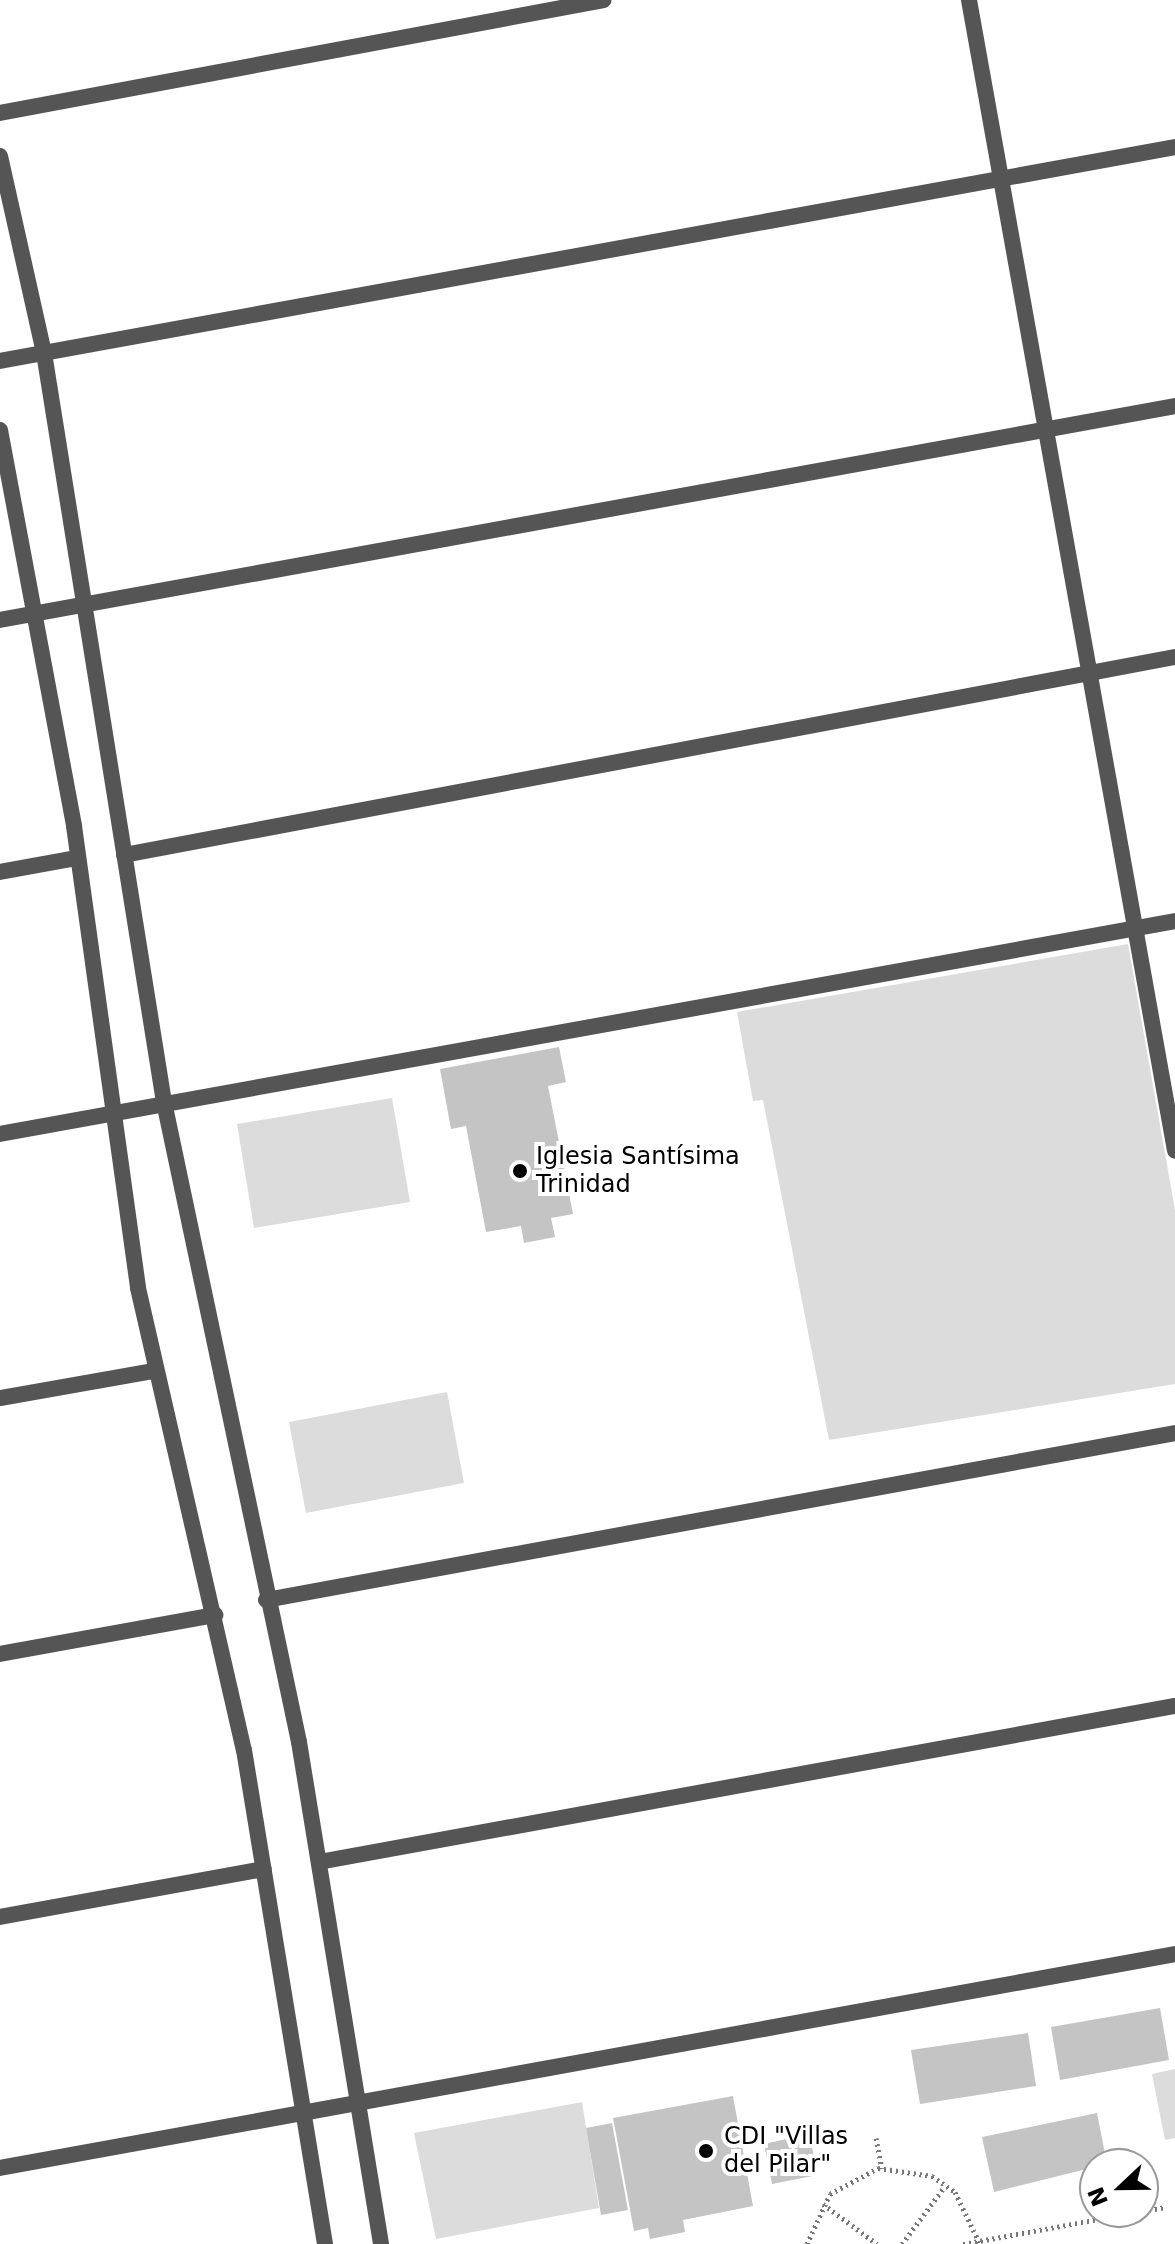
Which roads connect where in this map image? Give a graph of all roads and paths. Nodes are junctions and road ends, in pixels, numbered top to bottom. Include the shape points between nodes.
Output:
1 (604, 0) edge
2 (969, 0) edge
3 (0, 113) edge
4 (1175, 147) edge
5 (0, 156) edge
6 (1001, 178) junction
7 (44, 353) junction
8 (0, 361) edge
9 (1175, 406) edge
10 (0, 430) edge
11 (1045, 430) junction
12 (84, 603) junction
13 (34, 612) junction
14 (0, 620) edge
15 (1175, 657) edge
16 (1089, 673) junction
17 (124, 855) junction
18 (76, 858) junction
19 (0, 872) edge
20 (1175, 921) edge
21 (1135, 928) junction
22 (164, 1102) junction
23 (110, 1114) junction
24 (0, 1134) edge
25 (1175, 1151) edge
26 (153, 1371) junction
27 (0, 1398) edge
28 (1175, 1433) edge
29 (266, 1600) junction
30 (215, 1615) junction
31 (0, 1654) edge
32 (1175, 1706) edge
33 (319, 1862) junction
34 (264, 1869) junction
35 (0, 1917) edge
36 (1175, 1954) edge
37 (358, 2103) junction
38 (304, 2113) junction
39 (876, 2138) dead end
40 (0, 2168) edge
41 (882, 2168) junction
42 (945, 2186) junction
43 (823, 2204) junction
44 (1165, 2207) dead end
45 (1159, 2208) edge
46 (1079, 2224) edge
47 (980, 2242) edge
48 (325, 2244) edge
49 (381, 2244) edge
50 (807, 2244) edge
51 (877, 2244) edge
52 (902, 2244) edge
53 (963, 2244) edge

1 - 3 street
2 - 6 street
4 - 6 street
5 - 7 street
6 - 7 street
6 - 11 street
7 - 8 street
7 - 12 street
9 - 11 street
10 - 13 street
11 - 12 street
11 - 16 street
12 - 13 street
12 - 17 street
13 - 14 street
13 - 18 street
15 - 16 street
16 - 17 street
16 - 21 street
17 - 22 street
18 - 19 street
18 - 23 street
20 - 21 street
21 - 22 street
21 - 25 street
22 - 23 street
22 - 29 street
23 - 24 street
23 - 26 street
26 - 27 street
26 - 30 street
28 - 29 street
29 - 33 street
30 - 31 street
30 - 34 street
32 - 33 street
33 - 37 street
34 - 35 street
34 - 38 street
36 - 37 street
37 - 38 street
37 - 49 street
38 - 40 street
38 - 48 street
39 - 41 path
41 - 42 path via 905,2168
41 - 43 path via 852,2177
42 - 47 path via 971,2215
42 - 52 path
43 - 50 path
43 - 51 path
44 - 45 path
46 - 47 path
47 - 53 path

